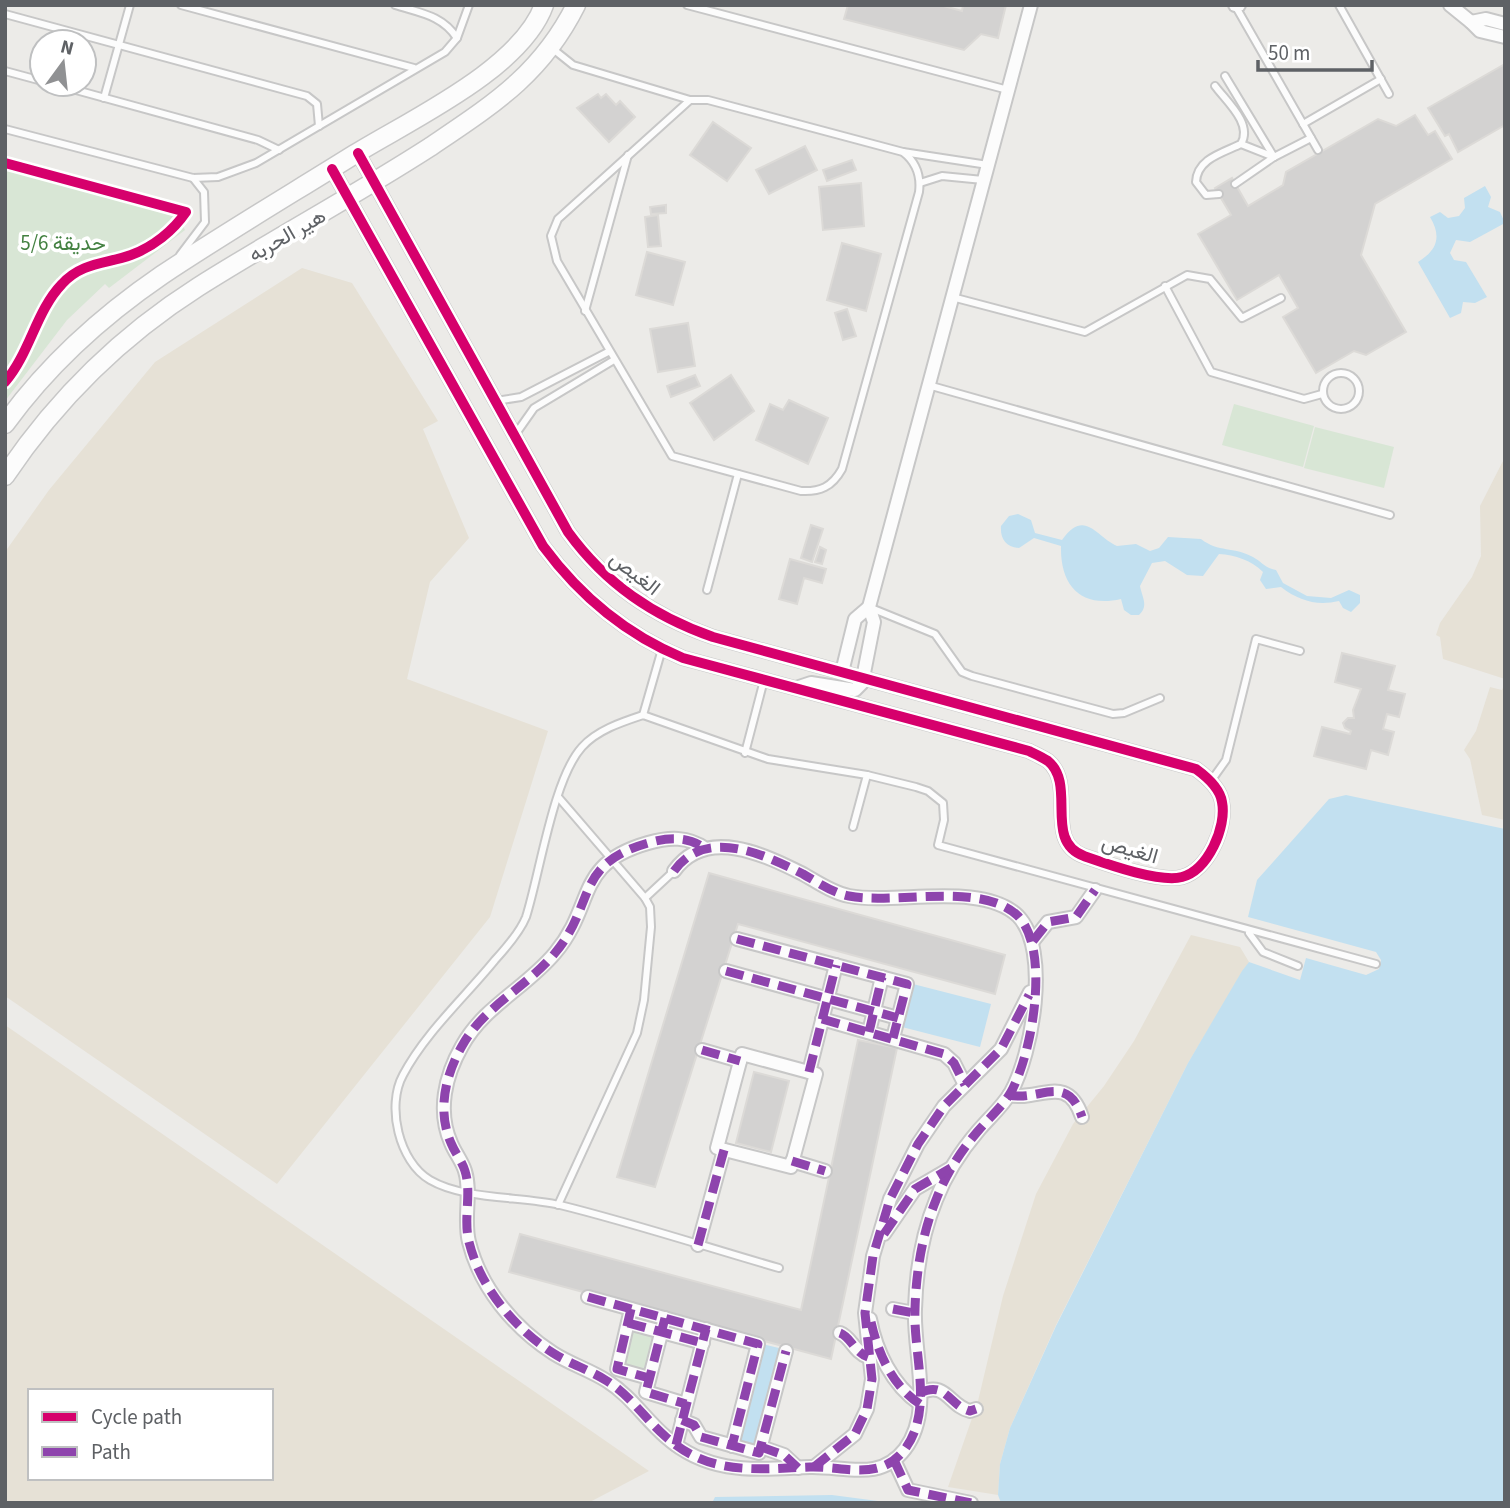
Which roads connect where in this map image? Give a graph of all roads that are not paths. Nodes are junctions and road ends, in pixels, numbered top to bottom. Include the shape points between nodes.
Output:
1 (130, 5) edge
2 (181, 5) edge
3 (395, 5) edge
4 (469, 5) edge
5 (544, 5) edge
6 (576, 5) edge
7 (687, 5) edge
8 (1031, 5) edge
9 (1339, 5) edge
10 (1450, 5) edge
11 (1237, 6) edge
12 (5, 14) edge
13 (1471, 22) junction
14 (1505, 24) edge
15 (1505, 37) edge
16 (457, 38) junction
17 (119, 45) junction
18 (552, 48) junction
19 (414, 68) junction
20 (5, 71) edge
21 (1225, 76) dead end
22 (28, 77) edge
23 (1381, 79) junction
24 (1215, 86) dead end
25 (1008, 90) junction
26 (1389, 94) dead end
27 (98, 96) edge
28 (104, 98) junction
29 (690, 100) junction
30 (1303, 124) junction
31 (319, 126) junction
32 (5, 129) edge
33 (1311, 138) junction
34 (1241, 144) junction
35 (279, 150) junction
36 (1318, 150) dead end
37 (358, 152) junction
38 (903, 152) junction
39 (628, 154) junction
40 (1274, 157) junction
41 (988, 166) junction
42 (331, 169) junction
43 (193, 178) junction
44 (984, 180) junction
45 (920, 183) junction
46 (373, 184) junction
47 (1235, 184) dead end
48 (1219, 194) dead end
49 (347, 200) junction
50 (161, 276) junction
51 (1165, 286) junction
52 (952, 297) junction
53 (1281, 298) dead end
54 (585, 311) junction
55 (608, 352) junction
56 (614, 360) junction
57 (928, 385) junction
58 (1322, 394) junction
59 (493, 401) junction
60 (5, 424) edge
61 (514, 437) junction
62 (738, 474) junction
63 (5, 476) edge
64 (1390, 515) dead end
65 (708, 590) dead end
66 (869, 607) junction
67 (662, 649) junction
68 (1300, 651) dead end
69 (842, 672) junction
70 (863, 678) junction
71 (764, 680) junction
72 (796, 688) junction
73 (1160, 698) dead end
74 (643, 715) junction
75 (745, 753) junction
76 (867, 775) junction
77 (1211, 781) junction
78 (559, 798) junction
79 (853, 827) dead end
80 (706, 849) junction
81 (610, 858) junction
82 (674, 871) joint
83 (1095, 890) junction
84 (645, 898) junction
85 (1247, 931) junction
86 (737, 939) dead end
87 (1033, 941) junction
88 (1376, 964) dead end
89 (836, 965) junction
90 (1298, 966) dead end
91 (726, 971) dead end
92 (882, 977) junction
93 (1035, 982) junction
94 (828, 999) junction
95 (874, 1011) junction
96 (898, 1018) junction
97 (822, 1019) junction
98 (869, 1031) junction
99 (892, 1038) junction
100 (702, 1050) dead end
101 (740, 1061) junction
102 (809, 1072) junction
103 (965, 1085) junction
104 (1009, 1095) junction
105 (1082, 1117) dead end
106 (724, 1150) junction
107 (792, 1161) junction
108 (951, 1168) junction
109 (825, 1171) dead end
110 (466, 1191) junction
111 (558, 1205) junction
112 (698, 1245) junction
113 (860, 1253) dead end
114 (874, 1253) junction
115 (779, 1268) dead end
116 (588, 1297) dead end
117 (866, 1299) junction
118 (893, 1308) dead end
119 (631, 1309) junction
120 (914, 1313) junction
121 (628, 1323) junction
122 (663, 1324) junction
123 (706, 1329) junction
124 (685, 1330) junction
125 (840, 1333) dead end
126 (703, 1343) junction
127 (786, 1351) dead end
128 (868, 1358) junction
129 (883, 1358) junction
130 (649, 1378) junction
131 (920, 1399) junction
132 (686, 1404) junction
133 (976, 1409) dead end
134 (682, 1420) junction
135 (676, 1445) junction
136 (732, 1446) junction
137 (761, 1447) junction
138 (894, 1460) junction
139 (814, 1467) junction
140 (798, 1468) junction
141 (971, 1503) edge

1 - 17 lane
2 - 19 lane
3 - 16 lane via 436,17 448,24
4 - 16 lane
5 - 37 main road, هير الحربه via 524,36 475,82
6 - 18 main road, هير الحربه
7 - 25 lane
8 - 25 street
9 - 23 lane
10 - 13 street
11 - 30 lane
12 - 17 lane
13 - 14 street via 1486,19
13 - 15 street via 1480,31
16 - 19 lane via 445,52
17 - 28 lane
17 - 31 lane via 307,96 317,104
18 - 29 lane via 573,65
18 - 46 main road, هير الحربه via 494,105
19 - 31 lane
20 - 22 lane
21 - 40 lane
23 - 26 lane
23 - 30 lane
24 - 34 lane via 1243,123
25 - 41 street
27 - 28 lane
28 - 35 lane via 258,140
29 - 38 lane via 708,100
29 - 39 lane
30 - 33 lane
31 - 35 lane
32 - 43 lane
33 - 36 lane
33 - 40 lane
34 - 40 lane
34 - 48 lane via 1198,168 1200,189 1206,195
35 - 43 lane via 236,173
37 - 42 main road, هير الحربه
37 - 46 street, الغيص
38 - 41 lane
38 - 45 lane via 915,165
39 - 54 lane
39 - 54 lane via 570,207 551,236 554,255
40 - 47 lane
41 - 44 street
42 - 49 street, الغيص
42 - 50 main road, هير الحربه
43 - 50 lane via 204,192 205,222
44 - 45 lane via 943,176
44 - 52 street
45 - 62 lane via 836,480 816,492
46 - 49 main road, هير الحربه
46 - 59 street, الغيص
49 - 63 main road, هير الحربه via 197,288 134,332 77,385
49 - 67 street, الغيص via 543,546 597,607
50 - 60 main road, هير الحربه via 75,345
51 - 52 lane via 1085,332
51 - 53 lane via 1186,275 1210,279 1242,318
51 - 58 lane via 1212,372 1304,399
52 - 57 street
54 - 55 lane
55 - 56 lane
55 - 59 lane via 521,397
56 - 61 lane via 534,408
56 - 62 lane via 672,456
57 - 64 lane
57 - 66 street
58 - 58 lane via 1329,406 1342,409 1354,403 1359,390 1353,378 1342,373 1325,381
59 - 61 street, الغيص
61 - 69 street, الغيص via 568,532 587,559 618,587 675,624
62 - 65 lane
66 - 69 street via 855,620
66 - 70 street via 874,622
66 - 73 lane via 935,634 962,672 972,677 1113,714
67 - 71 street, الغيص
67 - 74 lane
68 - 77 lane via 1256,639 1226,760
69 - 70 street, الغيص
70 - 72 street via 855,690 811,683
70 - 77 street, الغيص via 1181,764
71 - 72 street, الغيص
71 - 75 lane
72 - 77 street, الغيص via 1029,751 1054,770 1067,844 1080,855 1165,879 1191,873 1211,854 1222,814 1222,801
74 - 75 lane
74 - 78 lane via 601,732 583,746
75 - 76 lane
76 - 79 lane
76 - 83 lane via 939,798 944,820 939,845
78 - 81 lane
78 - 110 lane via 525,919 415,1054 401,1079 396,1122 414,1164 428,1180
80 - 81 street via 676,838 654,841
80 - 82 street via 692,852
80 - 87 street via 738,849 773,858 851,897 989,901 1018,916
81 - 84 lane
81 - 110 street via 593,876 576,921 558,949 480,1019 456,1057 445,1088 444,1118 466,1172
82 - 84 lane
83 - 85 lane
83 - 87 street via 1076,917 1048,922
84 - 111 lane via 651,927 637,1033
85 - 88 lane
85 - 90 lane via 1264,952
86 - 89 street
87 - 93 street
89 - 92 street
89 - 94 street
91 - 94 street
92 - 95 street
92 - 96 street via 907,984
93 - 103 street via 1001,1049
93 - 104 street via 1025,1055
94 - 95 street
94 - 97 street
95 - 96 street
95 - 98 street
96 - 99 street
97 - 98 street
97 - 102 street
98 - 99 street
99 - 103 street via 944,1054
100 - 101 street
101 - 102 street via 742,1054
101 - 106 street via 717,1148
102 - 107 street via 816,1074
103 - 114 street via 944,1106 908,1161 890,1199
104 - 105 street via 1062,1092 1074,1101
104 - 108 street
106 - 107 street via 791,1167
106 - 112 street
107 - 109 street
108 - 114 street via 915,1189
108 - 120 street via 923,1242
110 - 111 lane
110 - 135 street via 471,1249 509,1316 550,1352 623,1392
111 - 112 lane
112 - 115 lane
113 - 114 street
114 - 117 street
116 - 119 street
117 - 128 street
117 - 129 street
118 - 120 street
119 - 121 street
119 - 122 street
120 - 131 street
121 - 122 street
121 - 130 street via 617,1369
122 - 124 street
122 - 130 street
123 - 124 street
123 - 126 street
123 - 136 street via 758,1343
124 - 126 street
125 - 128 street
126 - 132 street
127 - 137 street
128 - 129 street
128 - 139 street via 872,1391 863,1420 844,1446
129 - 131 street via 894,1377
130 - 132 street via 646,1392
131 - 133 street via 932,1388 944,1391 965,1410
131 - 138 street via 912,1437
132 - 134 street
134 - 135 street
134 - 136 street via 694,1425 701,1437
135 - 140 street via 702,1460 732,1468
136 - 137 street via 759,1453
137 - 140 street via 784,1455
138 - 139 street via 874,1470
138 - 141 street via 908,1490
139 - 140 street

